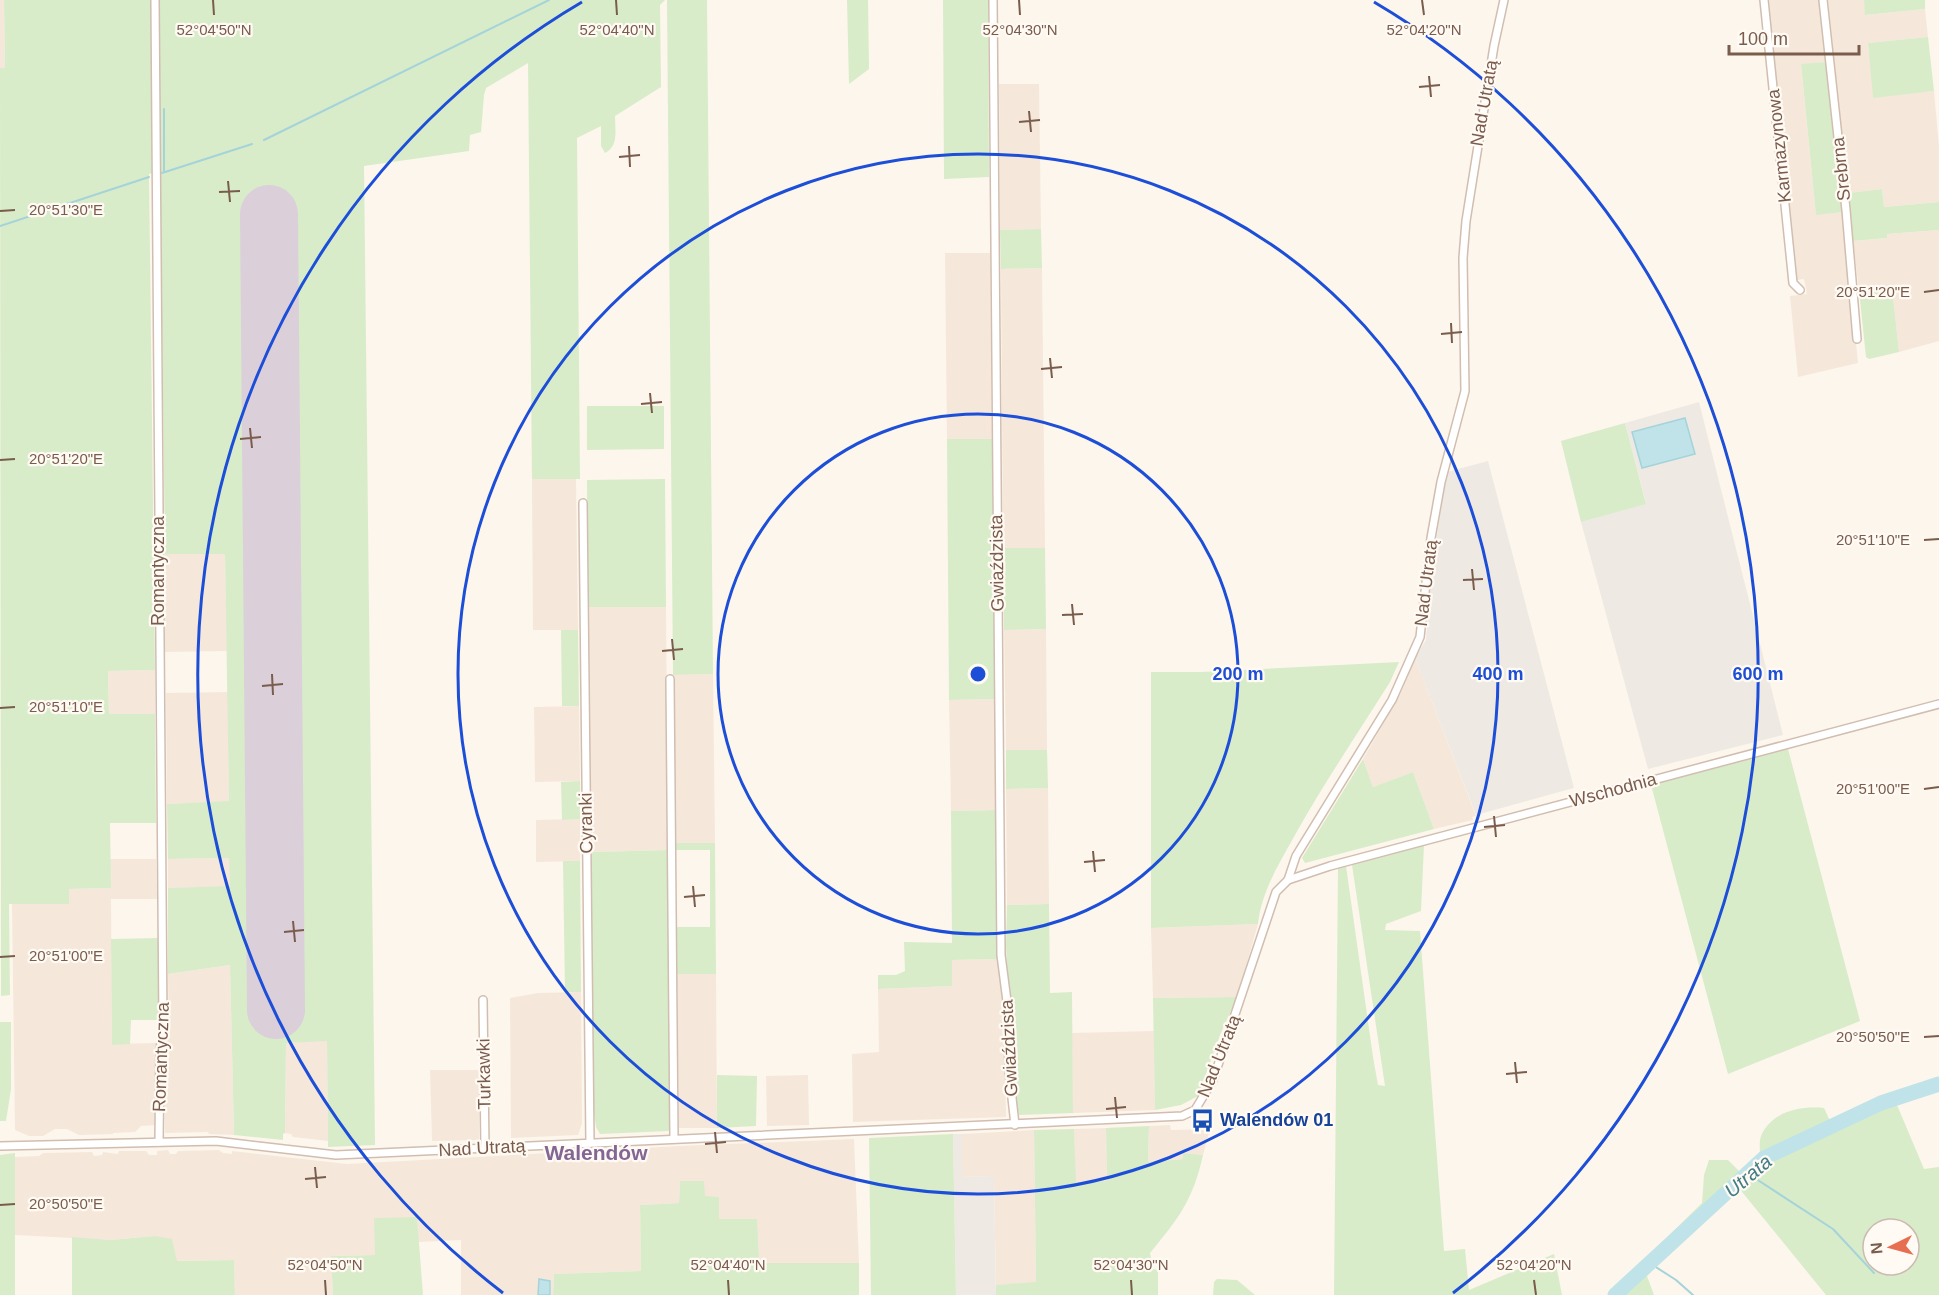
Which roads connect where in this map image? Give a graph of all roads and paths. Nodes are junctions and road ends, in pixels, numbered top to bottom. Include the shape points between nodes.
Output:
1 (155, 0) edge
2 (993, 0) edge
3 (1504, 0) edge
4 (1764, 0) edge
5 (1822, 0) edge
6 (1800, 290) dead end
7 (1857, 339) dead end
8 (583, 502) dead end
9 (670, 679) dead end
10 (1939, 704) edge
11 (1288, 880) junction
12 (483, 1000) dead end
13 (1015, 1125) junction
14 (674, 1139) junction
15 (159, 1142) junction
16 (590, 1143) junction
17 (0, 1146) edge
18 (485, 1148) junction

1 - 15 street, Romantyczna via 163,1014
2 - 13 street, Gwiaździsta via 1001,955
3 - 11 street, Nad Utratą via 1466,221 1465,391 1441,482 1420,637 1392,700 1296,856
4 - 6 street, Karmazynowa via 1793,283
5 - 7 street, Srebrna
8 - 16 street, Cyranki
9 - 14 street
10 - 11 street, Wschodnia
11 - 13 street, Nad Utratą via 1276,892 1212,1080 1195,1110 1182,1116
12 - 18 street, Turkawki
13 - 14 street, Nad Utratą
14 - 16 street, Nad Utratą
15 - 17 street, Nad Utratą
15 - 18 street, Nad Utratą via 216,1141 336,1155
16 - 18 street, Nad Utratą

